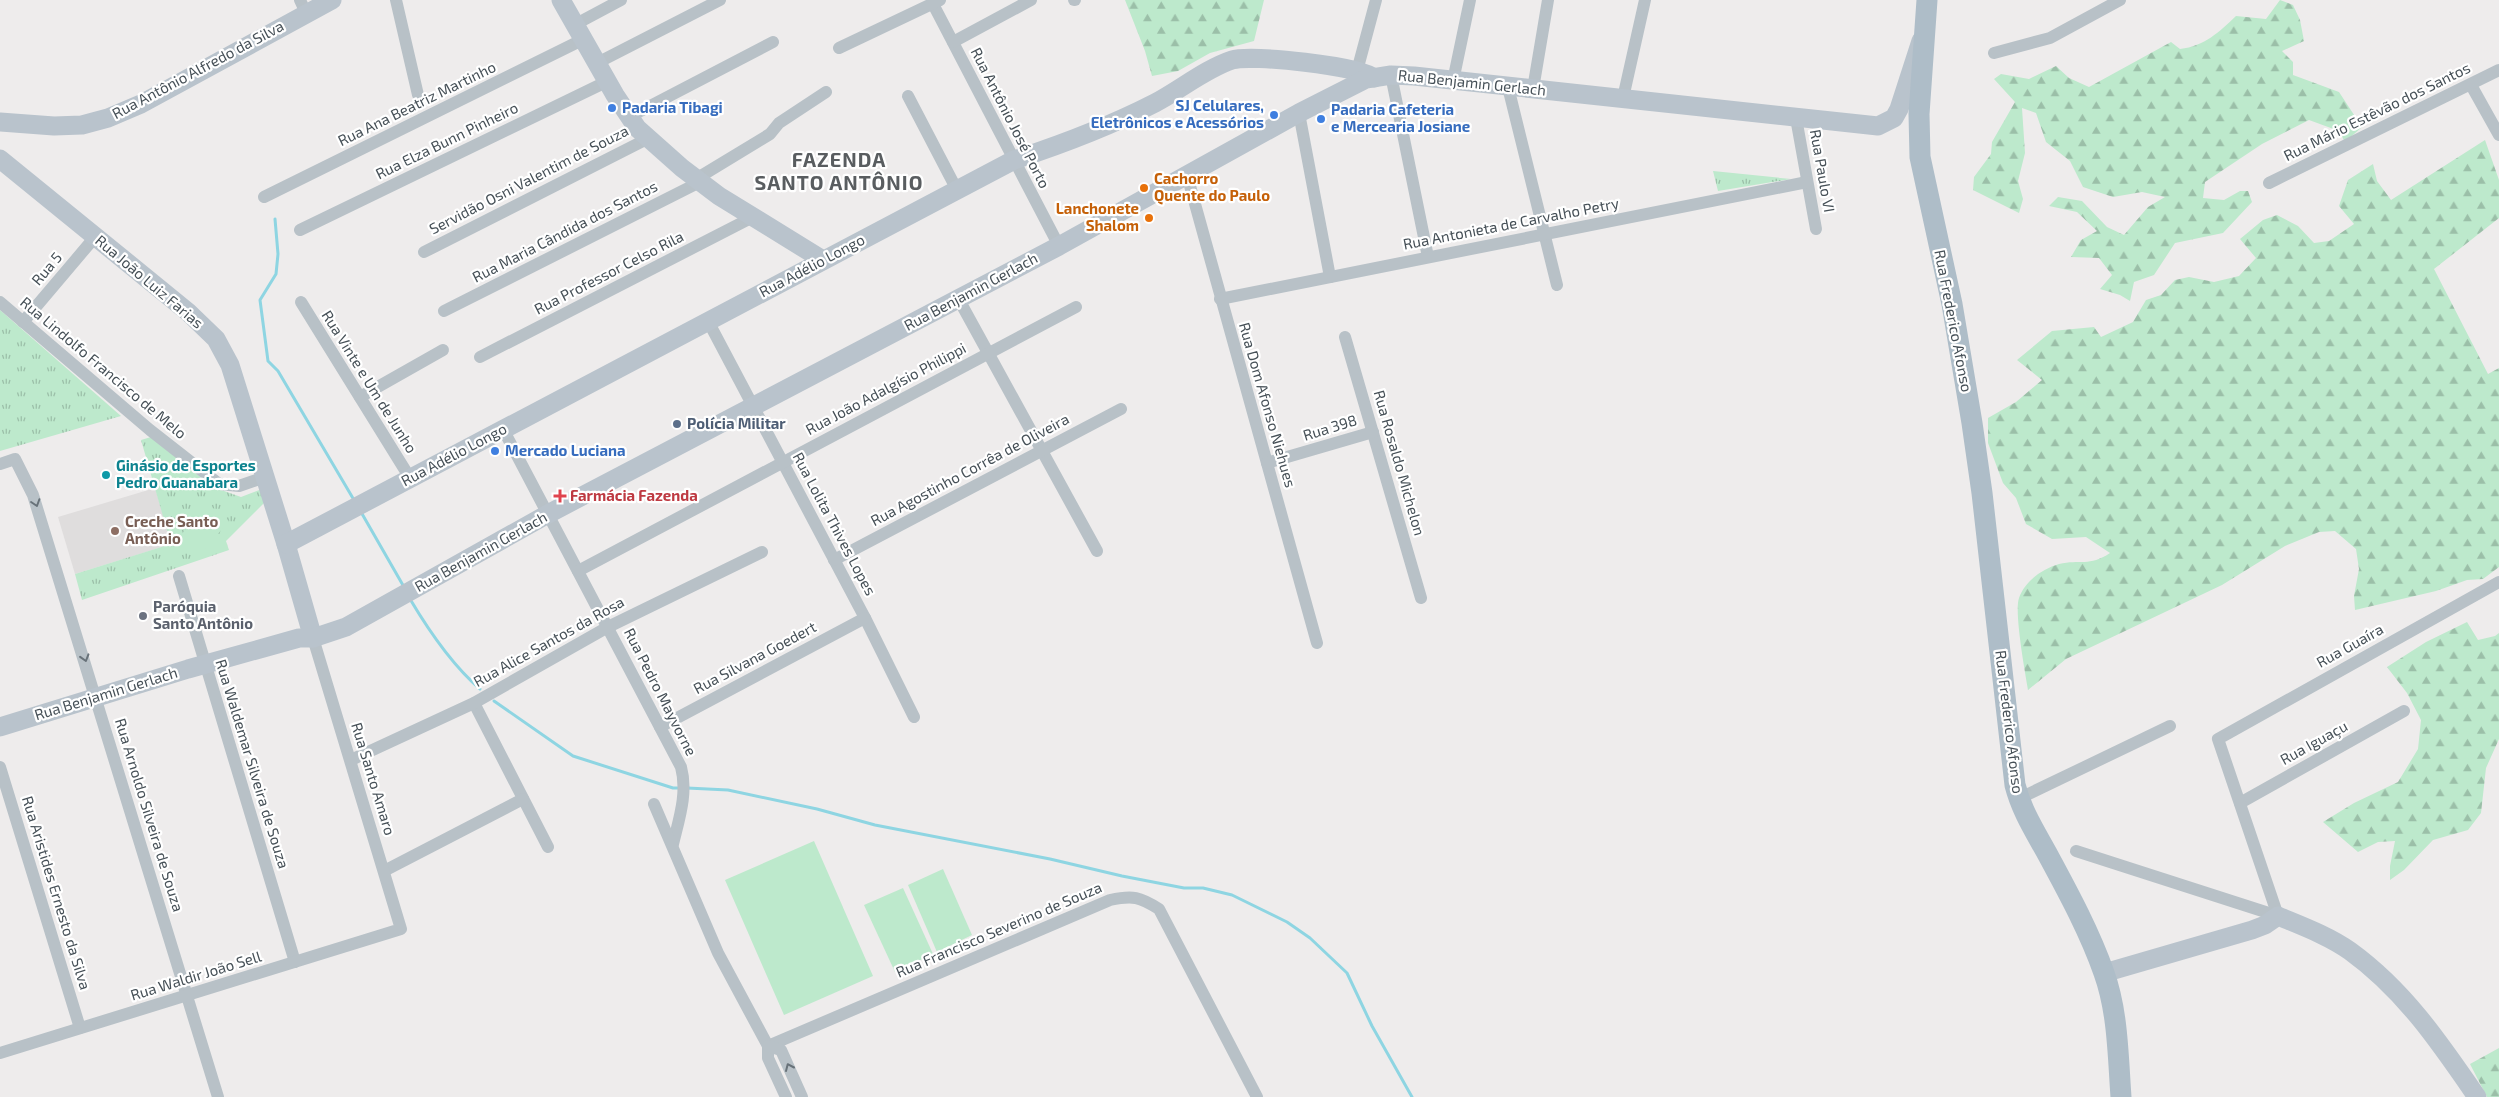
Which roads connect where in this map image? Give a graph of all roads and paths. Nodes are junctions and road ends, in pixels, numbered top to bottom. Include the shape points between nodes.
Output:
1 (332, 0) edge
2 (396, 0) edge
3 (561, 0) edge
4 (621, 0) edge
5 (720, 0) edge
6 (1031, 0) edge
7 (1376, 0) edge
8 (1470, 0) edge
9 (1548, 0) edge
10 (1645, 0) edge
11 (1928, 0) edge
12 (2120, 0) edge
13 (937, 2) edge
14 (303, 7) edge
15 (580, 31) junction
16 (1925, 36) junction
17 (773, 42) dead end
18 (953, 42) junction
19 (839, 48) dead end
20 (1994, 53) dead end
21 (597, 63) junction
22 (2499, 70) edge
23 (1371, 76) junction
24 (608, 81) junction
25 (1453, 81) junction
26 (2471, 85) junction
27 (1508, 87) junction
28 (1533, 89) junction
29 (826, 92) dead end
30 (418, 95) dead end
31 (908, 96) dead end
32 (1623, 98) junction
33 (1299, 113) junction
34 (629, 117) junction
35 (1796, 118) junction
36 (0, 122) edge
37 (2499, 134) edge
38 (649, 138) junction
39 (0, 159) edge
40 (1014, 160) junction
41 (1187, 175) junction
42 (698, 180) junction
43 (1807, 182) junction
44 (2269, 183) dead end
45 (957, 190) junction
46 (264, 197) dead end
47 (753, 217) junction
48 (1816, 229) dead end
49 (300, 230) dead end
50 (1543, 234) junction
51 (95, 237) junction
52 (1058, 246) junction
53 (424, 252) dead end
54 (1428, 257) junction
55 (823, 260) junction
56 (1330, 277) junction
57 (1557, 285) dead end
58 (958, 298) junction
59 (1220, 299) junction
60 (0, 302) edge
61 (301, 302) dead end
62 (1076, 307) dead end
63 (444, 311) dead end
64 (708, 321) junction
65 (23, 322) junction
66 (1345, 337) dead end
67 (443, 350) dead end
68 (988, 354) junction
69 (480, 357) dead end
70 (360, 397) junction
71 (753, 406) junction
72 (1121, 409) dead end
73 (503, 429) junction
74 (1373, 432) junction
75 (1042, 451) junction
76 (783, 462) junction
77 (0, 464) edge
78 (1267, 464) junction
79 (265, 477) junction
80 (410, 478) junction
81 (548, 514) junction
82 (286, 544) junction
83 (1097, 551) dead end
84 (762, 552) dead end
85 (834, 560) junction
86 (578, 570) junction
87 (179, 576) dead end
88 (2499, 582) edge
89 (1421, 598) dead end
90 (865, 618) junction
91 (608, 627) junction
92 (312, 638) junction
93 (1317, 643) dead end
94 (204, 664) junction
95 (96, 697) junction
96 (474, 702) junction
97 (2404, 711) dead end
98 (914, 717) dead end
99 (660, 726) junction
100 (2170, 726) dead end
101 (0, 727) edge
102 (351, 760) junction
103 (0, 767) edge
104 (523, 799) junction
105 (2018, 799) junction
106 (2240, 803) junction
107 (654, 804) dead end
108 (673, 844) junction
109 (548, 847) dead end
110 (2076, 851) dead end
111 (384, 871) junction
112 (2278, 916) junction
113 (401, 929) joint
114 (295, 962) junction
115 (2104, 973) junction
116 (187, 996) junction
117 (80, 1028) junction
118 (768, 1046) junction
119 (0, 1053) edge
120 (218, 1097) edge
121 (786, 1097) edge
122 (802, 1097) edge
123 (1257, 1097) edge
124 (2121, 1097) edge
125 (2476, 1097) edge

1 - 14 street, Rua Antônio Alfredo da Silva
2 - 30 street
3 - 15 street
4 - 15 street, Rua Ana Beatriz Martinho
5 - 21 street
6 - 18 street
7 - 23 street
8 - 25 street
9 - 28 street
10 - 32 street
11 - 16 main road, Rua Frederico Afonso
12 - 20 street via 2050,38
13 - 18 street, Rua Antônio José Porto
13 - 19 street
14 - 36 street, Rua Antônio Alfredo da Silva via 141,104 108,118 82,125
15 - 21 street
15 - 46 street, Rua Ana Beatriz Martinho
16 - 35 street, Rua Benjamin Gerlach via 1915,55 1899,109 1885,124
16 - 105 main road, Rua Frederico Afonso via 1919,114 1920,157 1964,372 1982,493 2011,762
17 - 34 street
18 - 40 street, Rua Antônio José Porto
21 - 24 street
22 - 26 street, Rua Mário Estêvão dos Santos
23 - 25 street, Rua Benjamin Gerlach
23 - 33 street, Rua Benjamin Gerlach
23 - 40 street, Rua Adélio Longo via 1258,57 1231,60 1097,130
23 - 54 street
24 - 34 street
24 - 49 street, Rua Elza Bunn Pinheiro
25 - 27 street, Rua Benjamin Gerlach
26 - 37 street
26 - 44 street, Rua Mário Estêvão dos Santos
27 - 28 street, Rua Benjamin Gerlach
27 - 50 street
28 - 32 street, Rua Benjamin Gerlach
29 - 42 street, Rua Maria Cândida dos Santos via 778,122 770,134
31 - 45 street
32 - 35 street, Rua Benjamin Gerlach
33 - 41 street, Rua Benjamin Gerlach
33 - 56 street
34 - 38 street
35 - 43 street, Rua Paulo VI
38 - 42 street
38 - 53 street, Servidão Osni Valentim de Souza
39 - 51 street, Rua João Luiz Farias
40 - 45 street, Rua Adélio Longo
40 - 52 street, Rua Antônio José Porto
41 - 52 street, Rua Benjamin Gerlach
41 - 59 street, Rua Dom Afonso Niehues
42 - 47 street
42 - 63 street, Rua Maria Cândida dos Santos
43 - 48 street, Rua Paulo VI
43 - 50 street, Rua Antonieta de Carvalho Petry
45 - 55 street, Rua Adélio Longo
47 - 55 street
47 - 69 street, Rua Professor Celso Rila
50 - 54 street, Rua Antonieta de Carvalho Petry
50 - 57 street
51 - 65 street, Rua 5
51 - 79 street, Rua João Luiz Farias via 216,338 230,366
52 - 58 street, Rua Benjamin Gerlach
54 - 56 street, Rua Antonieta de Carvalho Petry
55 - 64 street, Rua Adélio Longo
56 - 59 street, Rua Antonieta de Carvalho Petry
58 - 68 street
58 - 71 street, Rua Benjamin Gerlach
59 - 78 street, Rua Dom Afonso Niehues
60 - 65 street, Rua Lindolfo Francisco de Melo
61 - 70 street, Rua Vinte e Um de Junho
62 - 68 street, Rua João Adalgísio Philippi
64 - 71 street, Rua Lolita Thives Lopes
64 - 73 street, Rua Adélio Longo
65 - 79 street, Rua Lindolfo Francisco de Melo via 218,484 240,486
66 - 74 street, Rua Rosaldo Michelon
67 - 70 street
68 - 75 street
68 - 76 street, Rua João Adalgísio Philippi
70 - 80 street, Rua Vinte e Um de Junho
71 - 76 street, Rua Lolita Thives Lopes
71 - 81 street, Rua Benjamin Gerlach
72 - 75 street, Rua Agostinho Corrêa de Oliveira
73 - 80 street, Rua Adélio Longo
73 - 81 street, Rua Pedro Mayvorne
74 - 78 street, Rua 398
74 - 89 street, Rua Rosaldo Michelon
75 - 83 street
75 - 85 street, Rua Agostinho Corrêa de Oliveira
76 - 85 street, Rua Lolita Thives Lopes
76 - 86 street, Rua João Adalgísio Philippi
77 -> 95 street, Rua Arnoldo Silveira de Souza via 15,459 34,495
78 - 93 street, Rua Dom Afonso Niehues
79 - 82 street, Rua João Luiz Farias
80 - 82 street, Rua Adélio Longo
81 - 86 street, Rua Pedro Mayvorne
81 - 92 street, Rua Benjamin Gerlach via 346,627
82 - 92 street, Rua João Luiz Farias
84 - 91 street, Rua Alice Santos da Rosa
85 - 90 street, Rua Lolita Thives Lopes
86 - 91 street, Rua Pedro Mayvorne
87 - 94 street, Rua Waldemar Silveira de Souza
88 - 106 street, Rua Guaíra via 2218,739
90 - 98 street, Rua Lolita Thives Lopes
90 - 99 street, Rua Silvana Goedert
91 - 96 street, Rua Alice Santos da Rosa
91 - 99 street, Rua Pedro Mayvorne
92 - 94 street, Rua Benjamin Gerlach via 299,638
92 - 102 street, Rua Santo Amaro
94 - 95 street, Rua Benjamin Gerlach
94 - 114 street, Rua Waldemar Silveira de Souza
95 - 101 street, Rua Benjamin Gerlach
95 - 116 street, Rua Arnoldo Silveira de Souza
96 - 102 street, Rua Alice Santos da Rosa
96 - 104 street
97 - 106 street, Rua Iguaçu
99 - 108 street, Rua Pedro Mayvorne via 684,777
100 - 105 street
102 - 111 street, Rua Santo Amaro
103 - 117 street, Rua Aristides Ernesto da Silva
104 - 109 street
104 - 111 street
105 - 115 main road, Rua Frederico Afonso via 2085,927
106 - 112 street
107 - 108 street
108 - 118 street via 718,953
110 - 112 street
111 - 113 street, Rua Santo Amaro
112 - 115 street via 2252,930
112 - 125 street via 2349,950 2398,992 2439,1041
113 - 114 street, Rua Waldir João Sell
114 - 116 street, Rua Waldir João Sell
115 - 124 main road, Rua Frederico Afonso via 2112,1000
116 - 117 street, Rua Waldir João Sell
116 - 120 street, Rua Arnoldo Silveira de Souza
117 - 119 street, Rua Waldir João Sell
118 - 121 street via 768,1058
122 -> 118 street via 781,1050
118 - 123 street, Rua Francisco Severino de Souza via 1127,896 1143,898 1159,909

